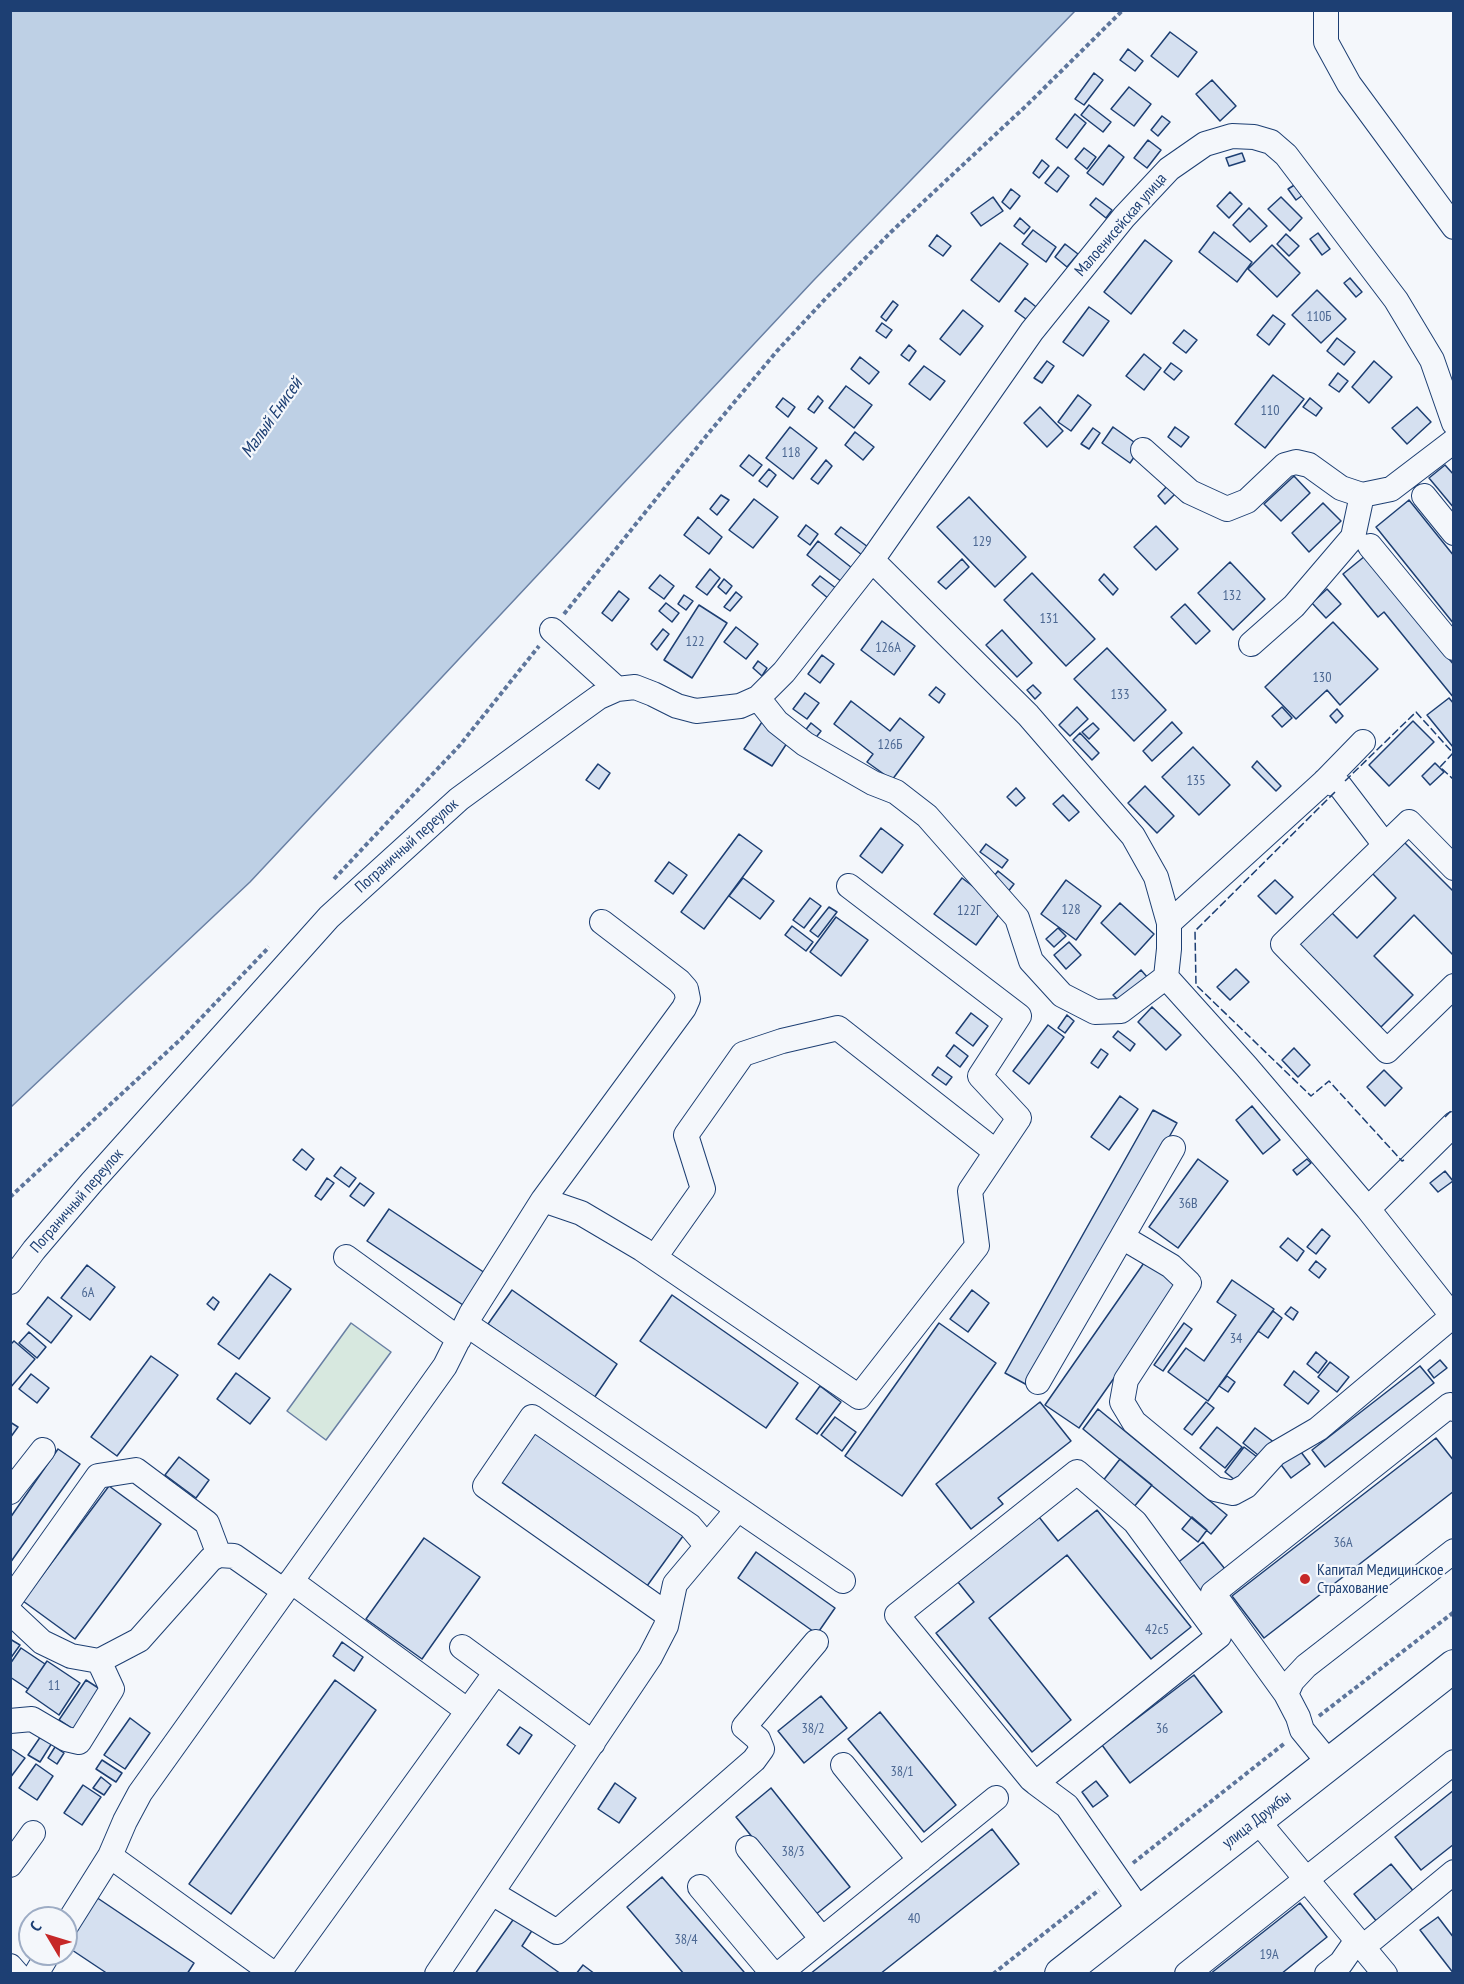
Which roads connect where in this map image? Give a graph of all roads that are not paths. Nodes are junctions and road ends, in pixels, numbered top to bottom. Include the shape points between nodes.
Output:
1 (1326, 10) edge
2 (1454, 227) edge
3 (1454, 423) edge
4 (1454, 441) edge
5 (1143, 450) dead end
6 (1362, 495) junction
7 (1424, 496) dead end
8 (1454, 533) edge
9 (1370, 546) dead end
10 (872, 560) junction
11 (552, 630) road end
12 (1251, 644) dead end
13 (1454, 648) edge
14 (616, 688) junction
15 (758, 698) junction
16 (1363, 742) dead end
17 (1325, 781) junction
18 (1385, 844) junction
19 (1454, 868) edge
20 (849, 886) dead end
21 (602, 922) dead end
22 (1169, 922) junction
23 (1166, 977) junction
24 (1452, 991) edge
25 (1454, 1124) edge
26 (1173, 1148) dead end
27 (996, 1152) junction
28 (543, 1200) junction
29 (1368, 1209) junction
30 (1122, 1237) junction
31 (346, 1257) dead end
32 (655, 1257) junction
33 (10, 1282) edge
34 (1453, 1317) edge
35 (463, 1331) junction
36 (1038, 1383) dead end
37 (1454, 1409) edge
38 (42, 1450) dead end
39 (10, 1492) edge
40 (738, 1509) junction
41 (706, 1545) junction
42 (1454, 1551) edge
43 (219, 1555) junction
44 (843, 1581) dead end
45 (288, 1586) junction
46 (10, 1600) edge
47 (10, 1612) edge
48 (668, 1615) junction
49 (816, 1642) dead end
50 (462, 1647) dead end
51 (99, 1661) junction
52 (1454, 1666) edge
53 (496, 1672) junction
54 (1286, 1694) junction
55 (468, 1711) junction
56 (10, 1721) edge
57 (593, 1743) junction
58 (1454, 1761) edge
59 (1329, 1763) junction
60 (843, 1765) dead end
61 (1036, 1783) junction
62 (996, 1798) dead end
63 (1257, 1820) junction
64 (33, 1833) dead end
65 (748, 1848) dead end
66 (110, 1856) junction
67 (920, 1860) junction
68 (10, 1865) edge
69 (1454, 1872) edge
70 (1306, 1878) junction
71 (699, 1887) dead end
72 (492, 1893) junction
73 (78, 1907) edge
74 (1140, 1911) junction
75 (822, 1939) junction
76 (1360, 1943) junction
77 (10, 1966) edge
78 (16, 1974) edge
79 (274, 1974) edge
80 (279, 1974) edge
81 (437, 1974) edge
82 (773, 1974) edge
83 (779, 1974) edge
84 (1061, 1974) edge
85 (1187, 1974) edge
86 (1327, 1974) edge
87 (1385, 1974) edge

1 - 2 street via 1326,42 1349,84
3 - 10 street, Малоенисейская улица via 1432,360 1396,300 1301,174 1271,142 1254,136 1232,136 1205,144 1169,170 1124,217 1032,331
4 - 6 street via 1391,489
5 - 6 street via 1190,492 1227,509 1247,501 1285,465 1296,462 1309,465 1341,488
6 - 12 street via 1353,537 1294,606
7 - 8 street
9 - 13 street
10 - 15 street via 784,672
10 - 22 street via 1028,715 1132,836 1156,877
11 - 14 street
14 - 15 street via 634,687 696,711 740,706
14 - 33 street, Пограничный переулок via 459,799 329,917
15 - 23 street via 777,722 805,744 896,792 927,816 1017,918 1031,961 1062,995 1095,1012 1121,1011
16 - 17 street
17 - 18 street via 1340,786
17 - 22 street
18 - 19 street via 1409,822
18 - 24 street via 1283,944 1387,1051
20 - 27 street via 1019,1016 980,1076 1019,1118
21 - 28 street via 679,981 688,999
22 - 23 street
23 - 29 street
25 - 29 street
26 - 30 street
27 - 32 street via 838,1028 782,1041 744,1054 686,1135 704,1189
27 - 32 street via 970,1191 976,1246 859,1397
28 - 32 street via 581,1213
28 - 35 street
29 - 34 street
30 - 34 street via 1190,1282 1126,1380 1122,1402 1134,1422 1215,1489 1233,1493 1246,1486 1275,1454 1318,1429
30 - 36 street
31 - 35 street
35 - 40 street
35 - 45 street via 445,1366
37 - 54 street via 1449,1405 1213,1593
38 - 39 street
40 - 41 street
40 - 44 street
41 - 48 street via 675,1584
41 - 48 street via 690,1526 532,1417 485,1486
42 - 54 street via 1306,1666
43 - 45 street via 234,1556
43 - 46 street via 207,1523 136,1470 98,1476
43 - 51 street via 211,1559 139,1640
45 - 55 street
45 - 66 street via 140,1793
47 - 51 street via 42,1642 71,1656
48 - 57 street via 650,1657
49 - 72 street via 744,1727 758,1739 762,1749 754,1760 557,1932
50 - 53 street
51 - 56 street via 112,1689 79,1742 66,1739 32,1719
52 - 59 main road, улица Дружбы
53 - 55 street
53 - 57 street
54 - 59 street via 1302,1730
55 - 80 street
57 - 72 street
58 - 70 street
59 - 63 main road, улица Дружбы
60 - 67 street
61 - 61 street via 897,1615 1077,1472 1135,1522 1219,1636
61 - 74 street via 1067,1806
62 - 67 street
63 - 70 street
63 - 74 main road, улица Дружбы
64 - 68 street
65 - 75 street
66 - 73 street
66 - 79 street
67 - 75 street
69 - 76 street
70 - 76 street
70 - 85 street
71 - 82 street
72 - 81 street
74 - 84 main road, улица Дружбы
75 - 83 street
76 - 86 street
76 - 87 street
77 - 78 street

